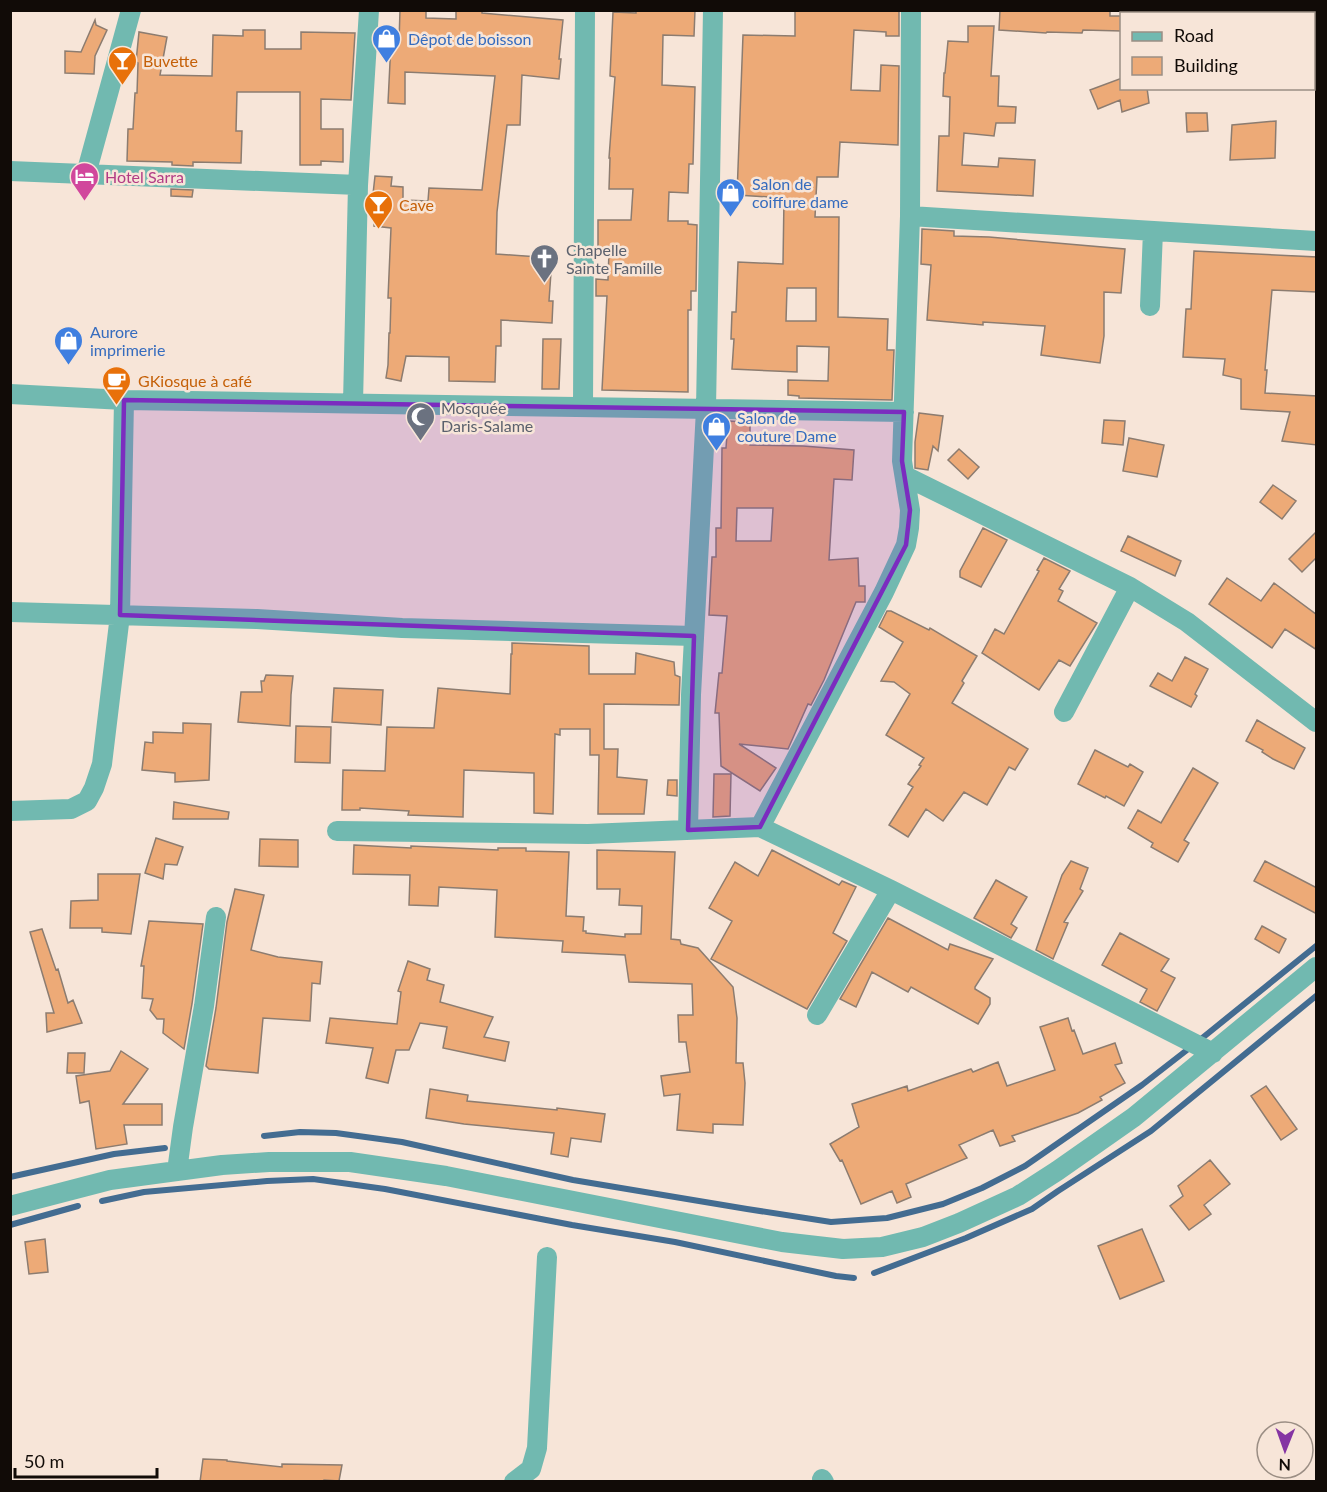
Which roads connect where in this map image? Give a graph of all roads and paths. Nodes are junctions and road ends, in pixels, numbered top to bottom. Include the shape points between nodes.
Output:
1 (132, 10) edge
2 (369, 10) edge
3 (585, 10) edge
4 (712, 10) edge
5 (911, 10) edge
6 (10, 171) edge
7 (86, 174) junction
8 (358, 185) junction
9 (910, 216) junction
10 (1153, 231) junction
11 (1317, 241) edge
12 (1150, 306) dead end
13 (10, 394) edge
14 (124, 400) junction
15 (352, 403) junction
16 (583, 407) junction
17 (706, 409) junction
18 (904, 412) junction
19 (905, 476) junction
20 (1130, 588) junction
21 (10, 612) edge
22 (120, 615) junction
23 (694, 636) junction
24 (1064, 712) dead end
25 (1317, 722) edge
26 (10, 811) edge
27 (760, 827) junction
28 (688, 830) junction
29 (337, 831) dead end
30 (891, 890) junction
31 (216, 917) dead end
32 (1317, 967) edge
33 (817, 1015) dead end
34 (1213, 1053) junction
35 (177, 1171) junction
36 (10, 1206) edge
37 (547, 1257) dead end
38 (514, 1482) edge

1 - 7 street
2 - 8 street
3 - 16 street
4 - 17 street
5 - 9 street
6 - 7 street
7 - 8 street
8 - 15 street
9 - 10 street
9 - 18 street
10 - 11 street
10 - 12 street
13 - 14 street
14 - 15 street
14 - 22 street
15 - 16 street
16 - 17 street
17 - 18 street
17 - 23 street
18 - 19 street
19 - 20 street
19 - 27 street via 910,510 906,545
20 - 24 street
20 - 25 street via 1187,622
21 - 22 street
22 - 23 street
22 - 26 street via 102,764 87,801 71,809
23 - 28 street
27 - 28 street
27 - 30 street
28 - 29 street via 588,834
30 - 33 street
30 - 34 street
31 - 35 street
32 - 34 street
34 - 35 street via 1134,1117 1018,1196 923,1237 882,1247 843,1250 782,1242 446,1176 350,1162 269,1162
35 - 36 street via 110,1180
37 - 38 street via 537,1448 531,1469

